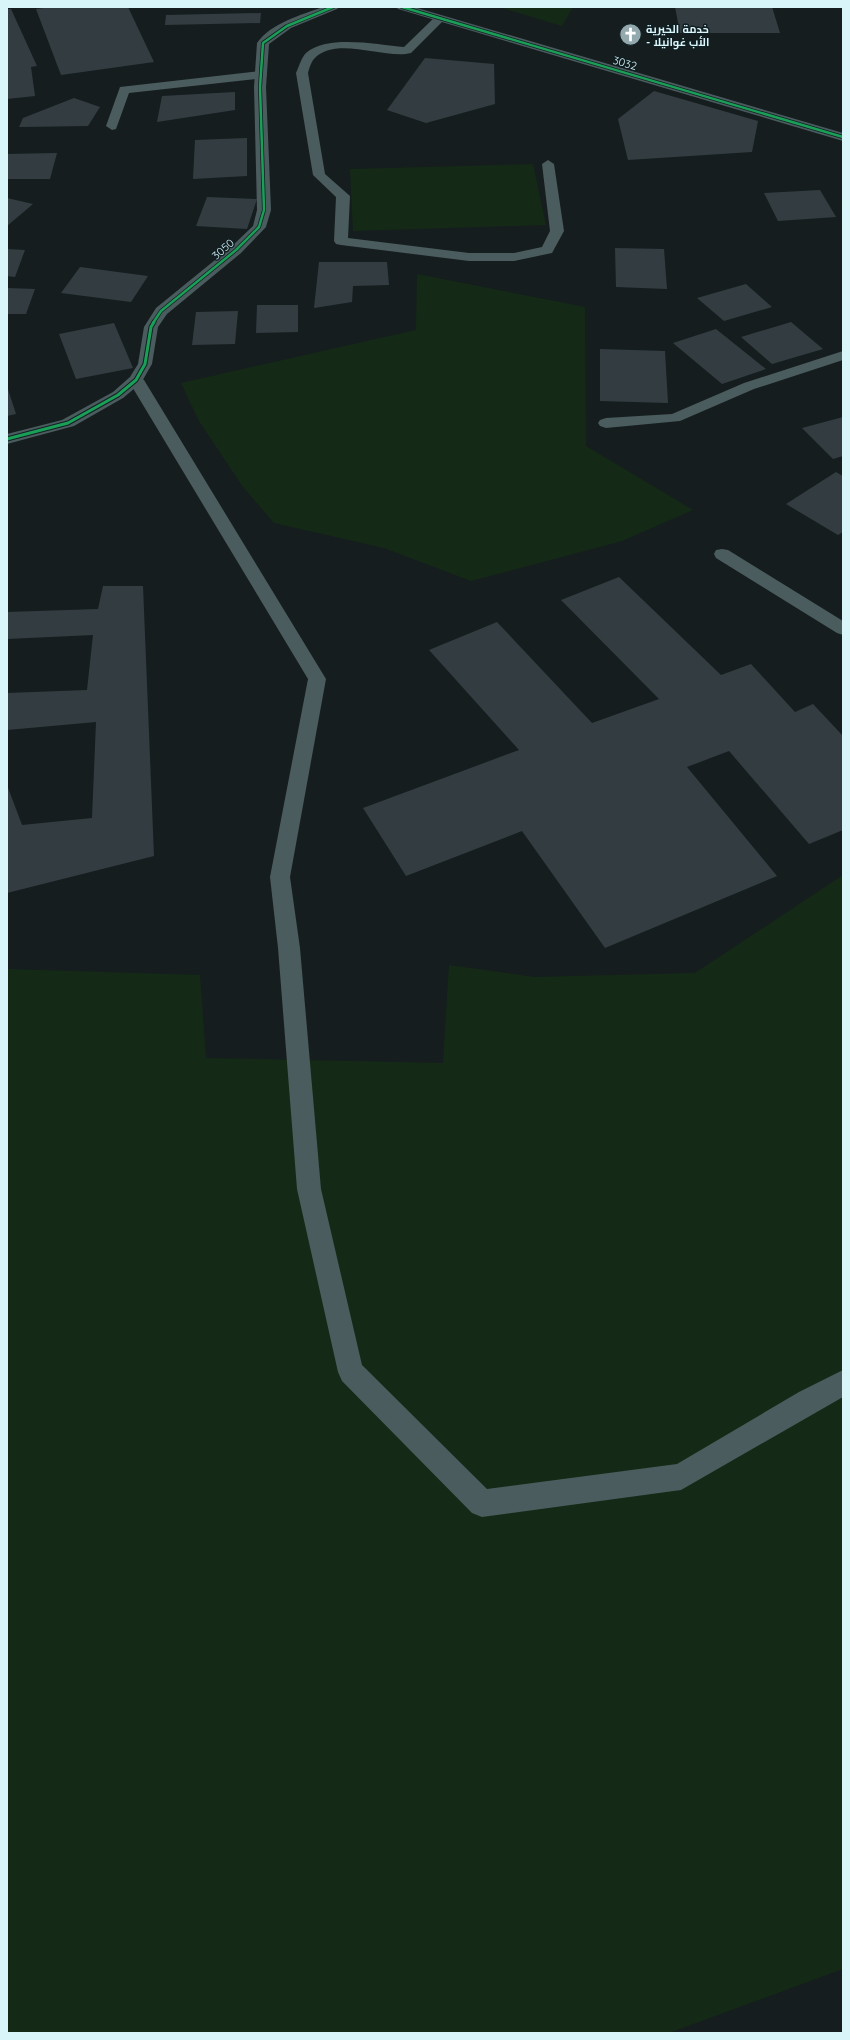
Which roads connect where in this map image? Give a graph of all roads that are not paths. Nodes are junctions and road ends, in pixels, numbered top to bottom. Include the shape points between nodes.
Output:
1 (333, 7) edge
2 (402, 7) edge
3 (440, 18) junction
4 (261, 75) junction
5 (112, 126) dead end
6 (843, 137) edge
7 (548, 164) dead end
8 (843, 355) edge
9 (136, 380) junction
10 (606, 423) dead end
11 (7, 439) edge
12 (722, 554) dead end
13 (843, 629) edge
14 (843, 1383) edge

1 - 4 street, 3050 via 275,31 263,43
2 - 3 street, 3032
3 - 6 street, 3032
3 - 7 street via 407,51 336,46 320,49 308,57 302,73 319,175 343,196 341,241 469,257 514,257 547,250 557,231
4 - 5 street via 124,90
4 - 9 street, 3050 via 264,210 259,227 236,250 161,311 150,327 145,364
8 - 10 street via 749,386 675,418
9 - 11 street, 3050 via 118,395 68,423
9 - 14 street via 318,680 280,877 289,948 309,1188 351,1372 482,1503 681,1477
12 - 13 street

